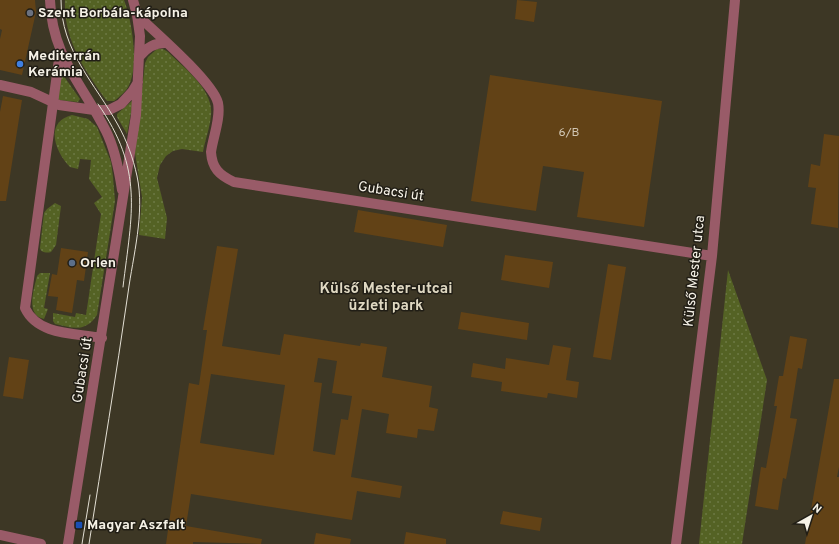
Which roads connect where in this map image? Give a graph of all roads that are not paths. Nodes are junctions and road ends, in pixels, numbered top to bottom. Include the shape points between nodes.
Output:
1 (50, 0) edge
2 (133, 0) edge
3 (735, 0) edge
4 (137, 15) junction
5 (167, 43) junction
6 (60, 52) junction
7 (140, 56) junction
8 (139, 80) junction
9 (0, 85) edge
10 (52, 103) junction
11 (94, 110) junction
12 (123, 200) junction
13 (712, 256) junction
14 (102, 338) junction
15 (0, 535) edge
16 (41, 544) edge
17 (68, 544) edge
18 (676, 544) edge

1 - 6 street, Gubacsi út via 53,34
2 - 4 street, Gubacsi út
3 - 13 street, Külső Mester utca
4 - 5 street, Gubacsi út
4 - 7 street, Gubacsi út
5 - 7 street via 159,42 146,49
5 - 13 street, Gubacsi út via 214,93 218,113 211,158 217,172 234,182
6 - 10 street, Gubacsi út
6 - 11 street, Gubacsi út
7 - 8 street, Gubacsi út
8 - 11 street via 121,104 109,110
8 - 12 street, Gubacsi út
9 - 10 street via 31,92
10 - 11 street
10 - 14 street, Gubacsi út via 25,308 29,317 46,329
11 - 12 street, Gubacsi út via 114,153
12 - 14 street, Gubacsi út
13 - 18 street, Külső Mester utca
14 - 17 street, Gubacsi út
15 - 16 street

